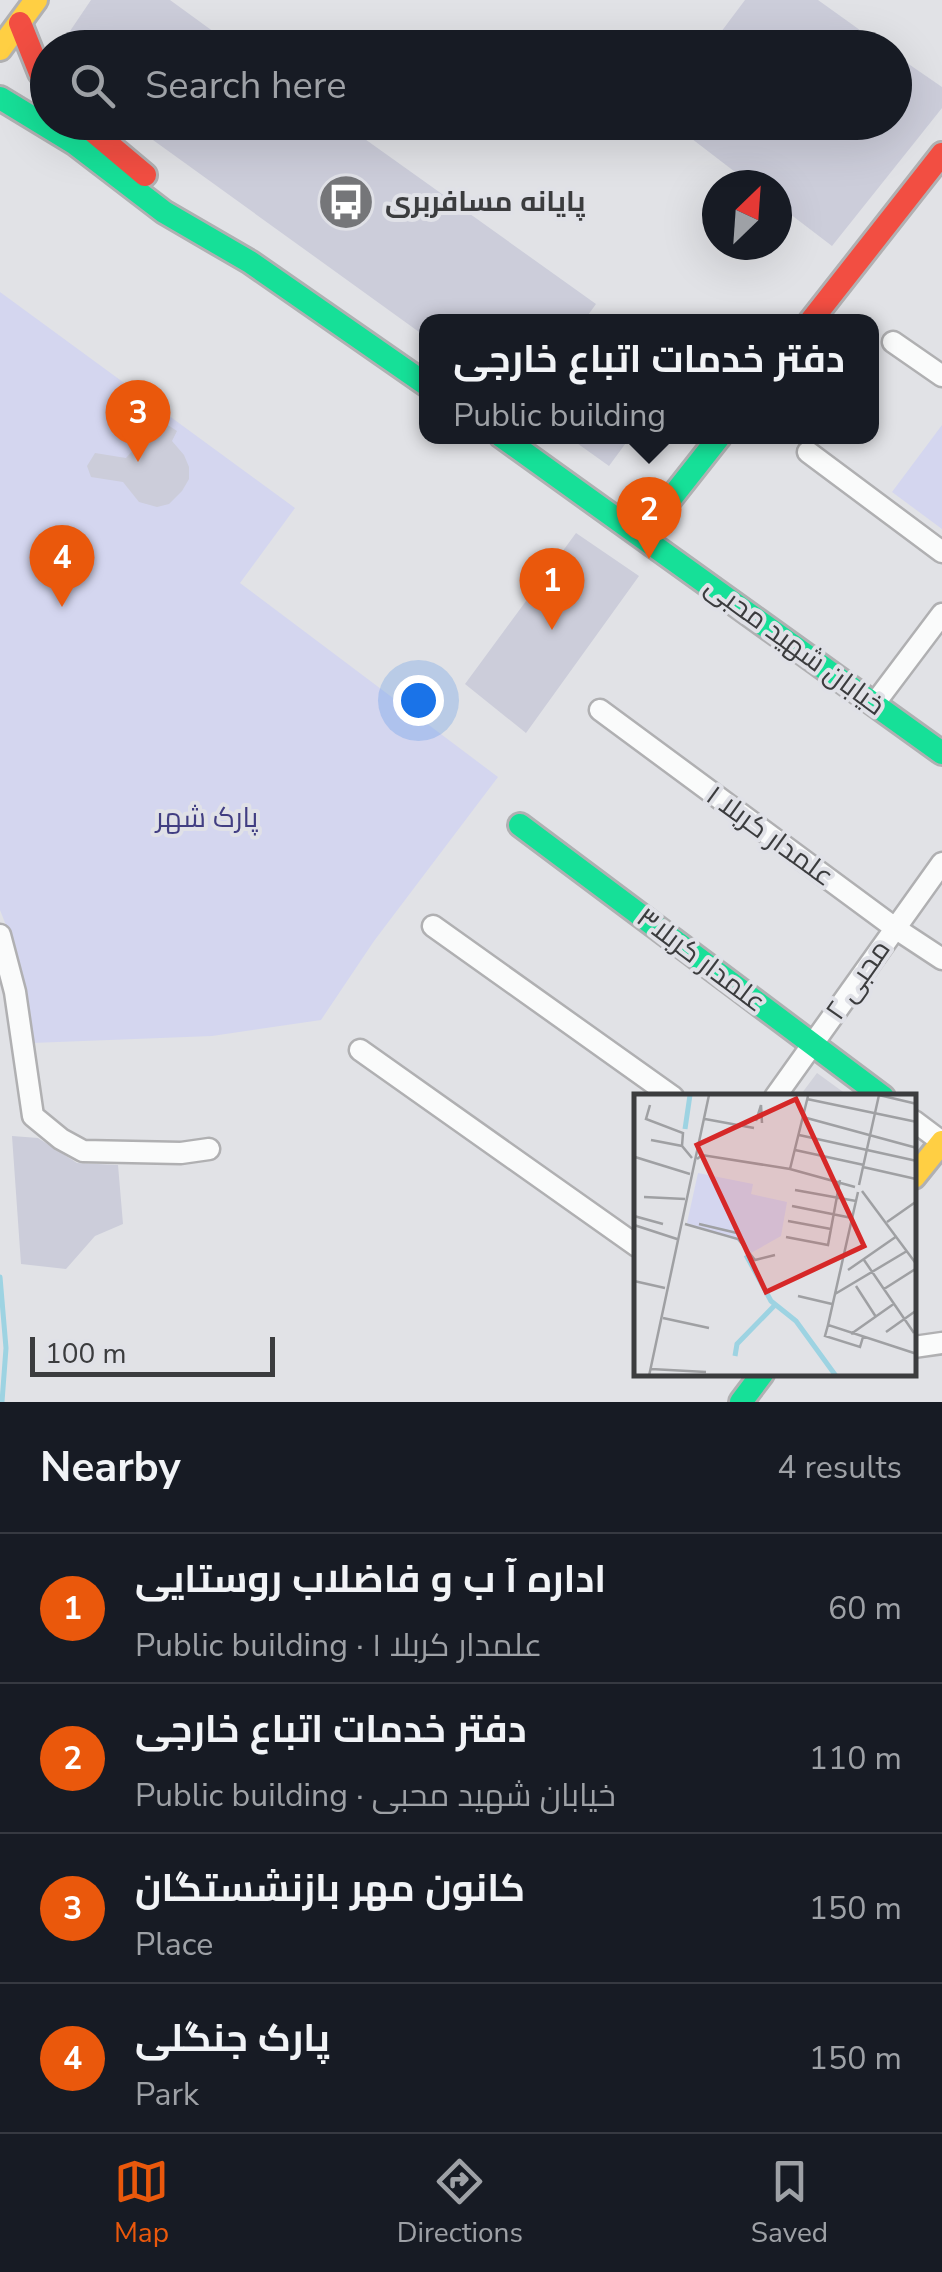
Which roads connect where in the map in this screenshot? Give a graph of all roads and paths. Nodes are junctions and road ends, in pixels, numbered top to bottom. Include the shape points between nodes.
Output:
1 (36, 0) edge
2 (20, 23) junction
3 (30, 48) edge
4 (0, 50) edge
5 (0, 98) edge
6 (30, 116) edge
7 (69, 140) edge
8 (104, 140) edge
9 (938, 168) edge
10 (250, 262) junction
11 (817, 314) edge
12 (893, 342) dead end
13 (942, 376) edge
14 (419, 380) edge
15 (512, 444) edge
16 (714, 444) edge
17 (808, 452) dead end
18 (642, 535) junction
19 (942, 552) edge
20 (942, 614) edge
21 (875, 703) junction
22 (600, 710) dead end
23 (942, 752) edge
24 (520, 825) dead end
25 (942, 863) edge
26 (433, 926) dead end
27 (895, 928) junction
28 (0, 935) edge
29 (942, 958) edge
30 (813, 1044) junction
31 (360, 1050) dead end
32 (669, 1094) edge
33 (777, 1094) edge
34 (879, 1094) edge
35 (917, 1124) edge
36 (942, 1142) edge
37 (209, 1149) dead end
38 (917, 1173) edge
39 (634, 1244) edge
40 (942, 1343) edge
41 (917, 1347) edge
42 (760, 1377) edge
43 (741, 1402) edge

1 - 2 main road
2 - 3 main road
2 - 4 main road
5 - 6 main road
7 - 10 main road via 164,212
8 - 10 main road
9 - 11 main road
10 - 14 main road
12 - 13 street
15 - 18 main road, خیابان شهید محبی
16 - 18 main road
17 - 19 street
18 - 21 main road, خیابان شهید محبی
20 - 21 street
21 - 23 main road, خیابان شهید محبی
22 - 27 street, علمدار کربلا ۱
24 - 30 main road, علمدار کربلا۳
25 - 27 street, محبی ۲
26 - 32 street
27 - 29 street, علمدار کربلا ۱
27 - 30 street, محبی ۲
28 - 37 street via 33,1116 83,1151
30 - 33 street, محبی ۲
30 - 34 main road, علمدار کربلا۳
31 - 39 street
35 - 36 street
36 - 38 main road
40 - 41 street
42 - 43 main road

